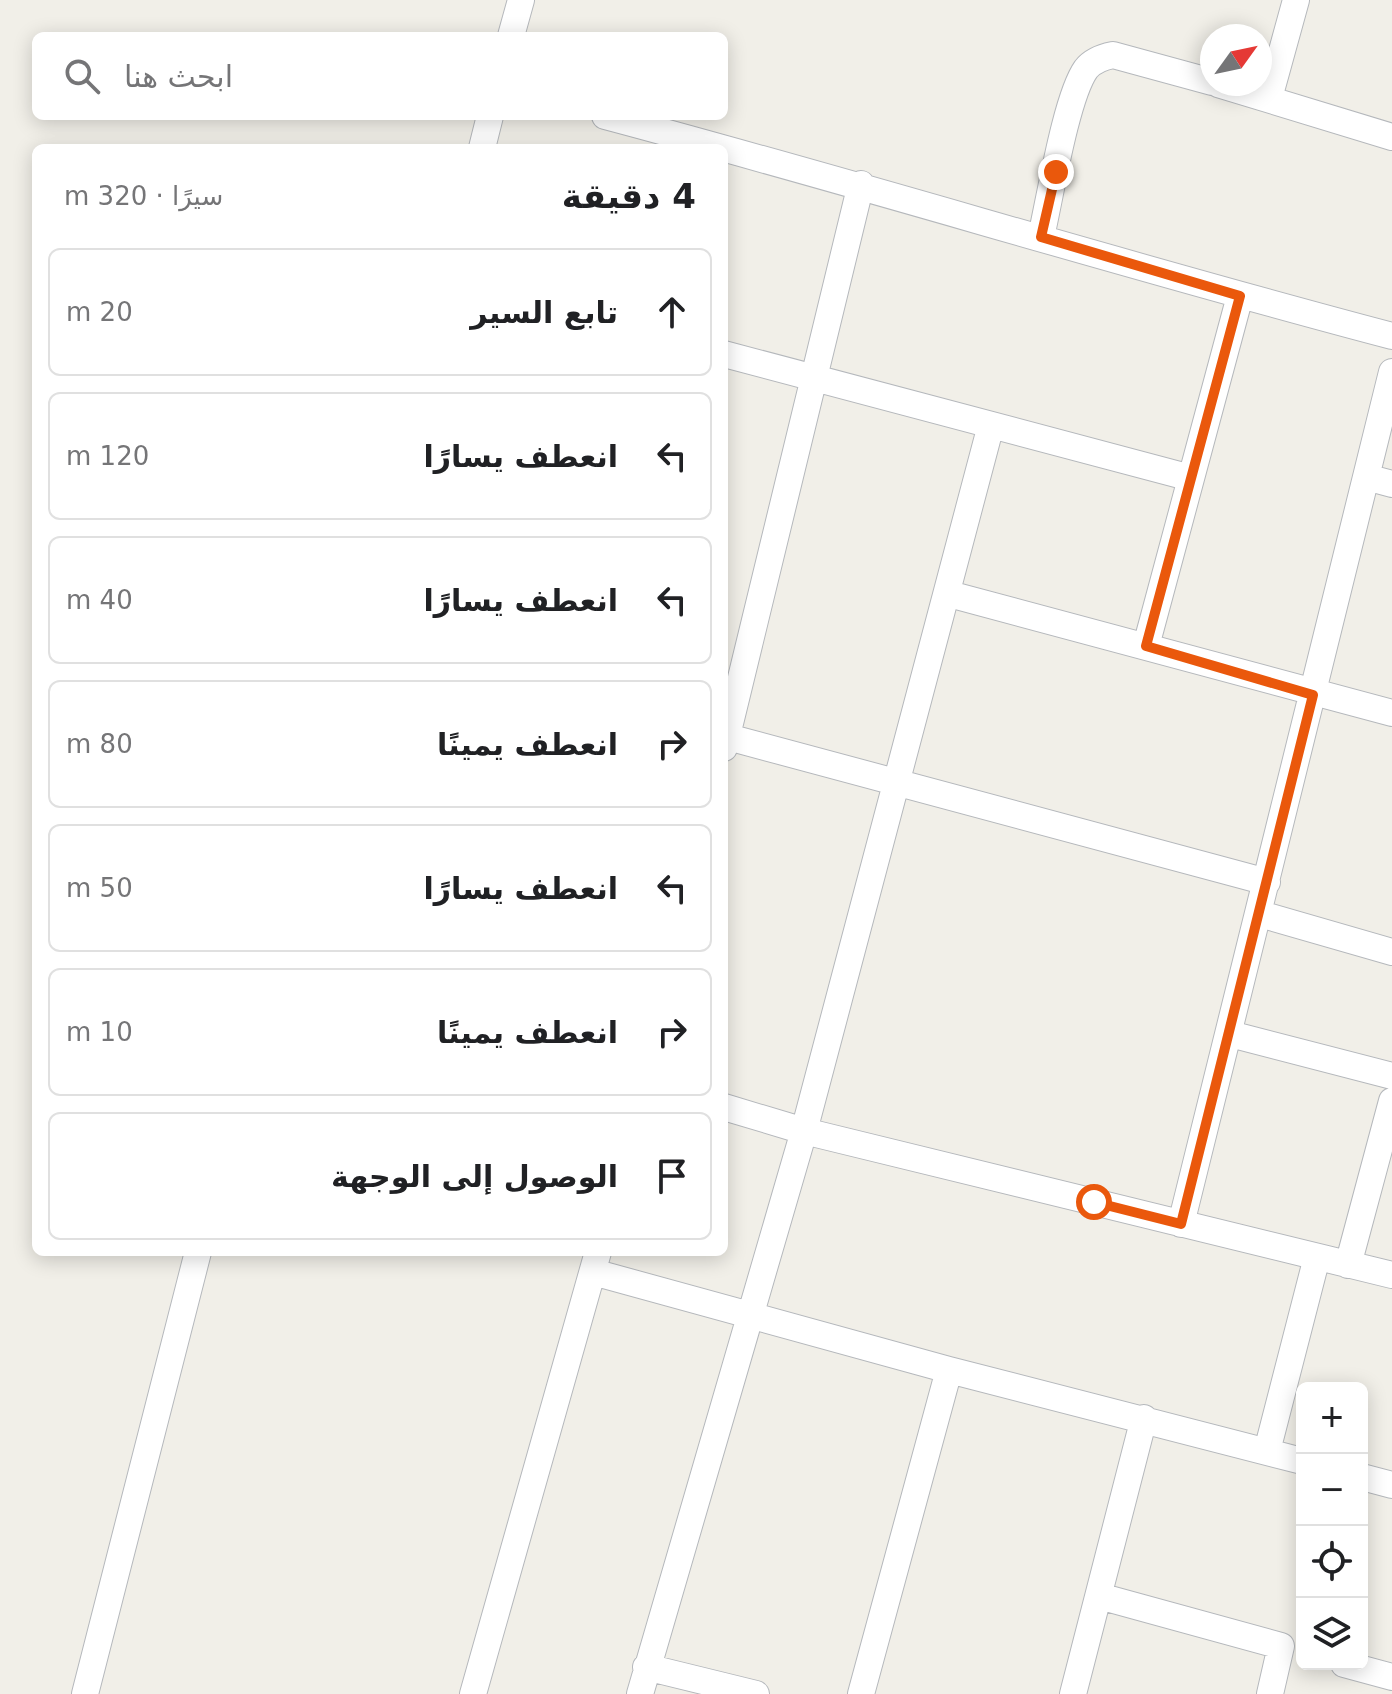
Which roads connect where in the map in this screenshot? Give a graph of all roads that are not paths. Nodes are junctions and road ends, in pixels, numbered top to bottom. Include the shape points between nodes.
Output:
1 (521, 0) edge
2 (1296, 0) edge
3 (512, 32) edge
4 (1200, 79) edge
5 (1262, 96) edge
6 (1269, 98) junction
7 (489, 120) edge
8 (620, 120) edge
9 (1392, 137) edge
10 (483, 144) edge
11 (710, 144) edge
12 (728, 149) edge
13 (861, 184) junction
14 (1041, 237) junction
15 (1240, 296) junction
16 (1392, 336) edge
17 (728, 355) edge
18 (1392, 372) edge
19 (815, 379) junction
20 (991, 425) junction
21 (1366, 477) junction
22 (1191, 478) junction
23 (1392, 484) edge
24 (949, 594) junction
25 (1146, 646) junction
26 (1313, 695) junction
27 (1392, 713) edge
28 (728, 728) edge
29 (728, 741) edge
30 (895, 783) junction
31 (1267, 882) junction
32 (1260, 914) junction
33 (1392, 952) edge
34 (1230, 1034) junction
35 (1392, 1076) edge
36 (1392, 1101) edge
37 (728, 1108) edge
38 (804, 1131) junction
39 (1181, 1224) junction
40 (197, 1256) edge
41 (1317, 1257) junction
42 (596, 1262) edge
43 (1348, 1265) junction
44 (1392, 1275) edge
45 (749, 1315) junction
46 (949, 1370) junction
47 (1144, 1418) junction
48 (1267, 1451) junction
49 (1296, 1459) edge
50 (1368, 1479) edge
51 (1392, 1485) edge
52 (1099, 1596) junction
53 (1292, 1649) edge
54 (646, 1667) junction
55 (1366, 1670) edge
56 (1392, 1677) edge
57 (85, 1694) edge
58 (473, 1694) edge
59 (640, 1694) edge
60 (756, 1694) edge
61 (861, 1694) edge
62 (1073, 1694) edge
63 (1270, 1694) edge

1 - 3 street
2 - 6 street
4 - 14 street via 1113,55 1087,68 1075,93
5 - 6 street
6 - 9 street
7 - 10 street
8 - 11 street
12 - 13 street
13 - 14 street
13 - 19 street
14 - 15 street
15 - 16 street
15 - 22 street
17 - 19 street
18 - 21 street
19 - 20 street
19 - 28 street
20 - 22 street
20 - 24 street
21 - 23 street
21 - 26 street
22 - 25 street
24 - 25 street
24 - 30 street
25 - 26 street
26 - 27 street
26 - 31 street
29 - 30 street
30 - 31 street
30 - 38 street
31 - 32 street
32 - 33 street
32 - 34 street
34 - 35 street
34 - 39 street
36 - 43 street
37 - 38 street
38 - 39 street
38 - 45 street
39 - 41 street
40 - 57 street
41 - 43 street
41 - 48 street
42 - 45 street
42 - 58 street
43 - 44 street
45 - 46 street
45 - 54 street
46 - 47 street
46 - 61 street
47 - 48 street
47 - 52 street
48 - 49 street
50 - 51 street
52 - 53 street
52 - 62 street
53 - 63 street
54 - 59 street
54 - 60 street
55 - 56 street

